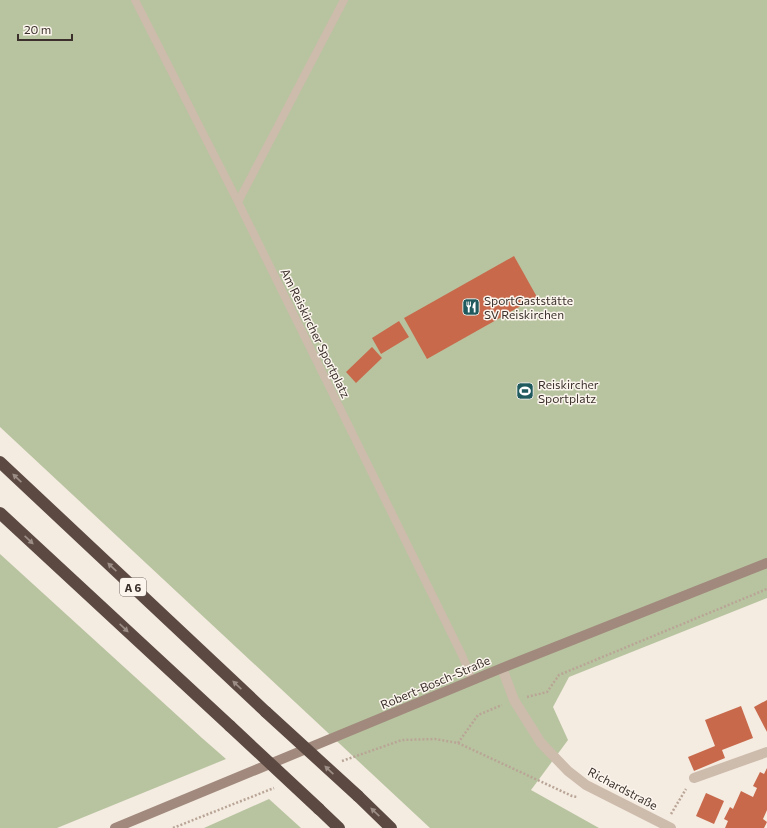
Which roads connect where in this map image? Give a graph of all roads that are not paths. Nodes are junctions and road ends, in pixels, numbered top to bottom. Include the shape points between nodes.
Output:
1 (135, 0) edge
2 (344, 0) edge
3 (238, 202) junction
4 (0, 462) edge
5 (0, 513) edge
6 (767, 563) edge
7 (502, 668) junction
8 (472, 680) junction
9 (767, 752) edge
10 (694, 778) road end
11 (669, 827) edge
12 (115, 828) edge
13 (339, 828) edge
14 (391, 828) edge

1 - 3 lane, Am Reiskircher Sportplatz
2 - 3 lane
3 - 8 lane, Am Reiskircher Sportplatz via 462,655
14 -> 4 highway, A 6, bridge
5 -> 13 highway, bridge
6 - 7 main road, Robert-Bosch-Straße
7 - 8 main road, Robert-Bosch-Straße
7 - 11 street, Richardstraße via 514,700 542,743 568,771 586,785
8 - 12 main road, Robert-Bosch-Straße
9 - 10 street

